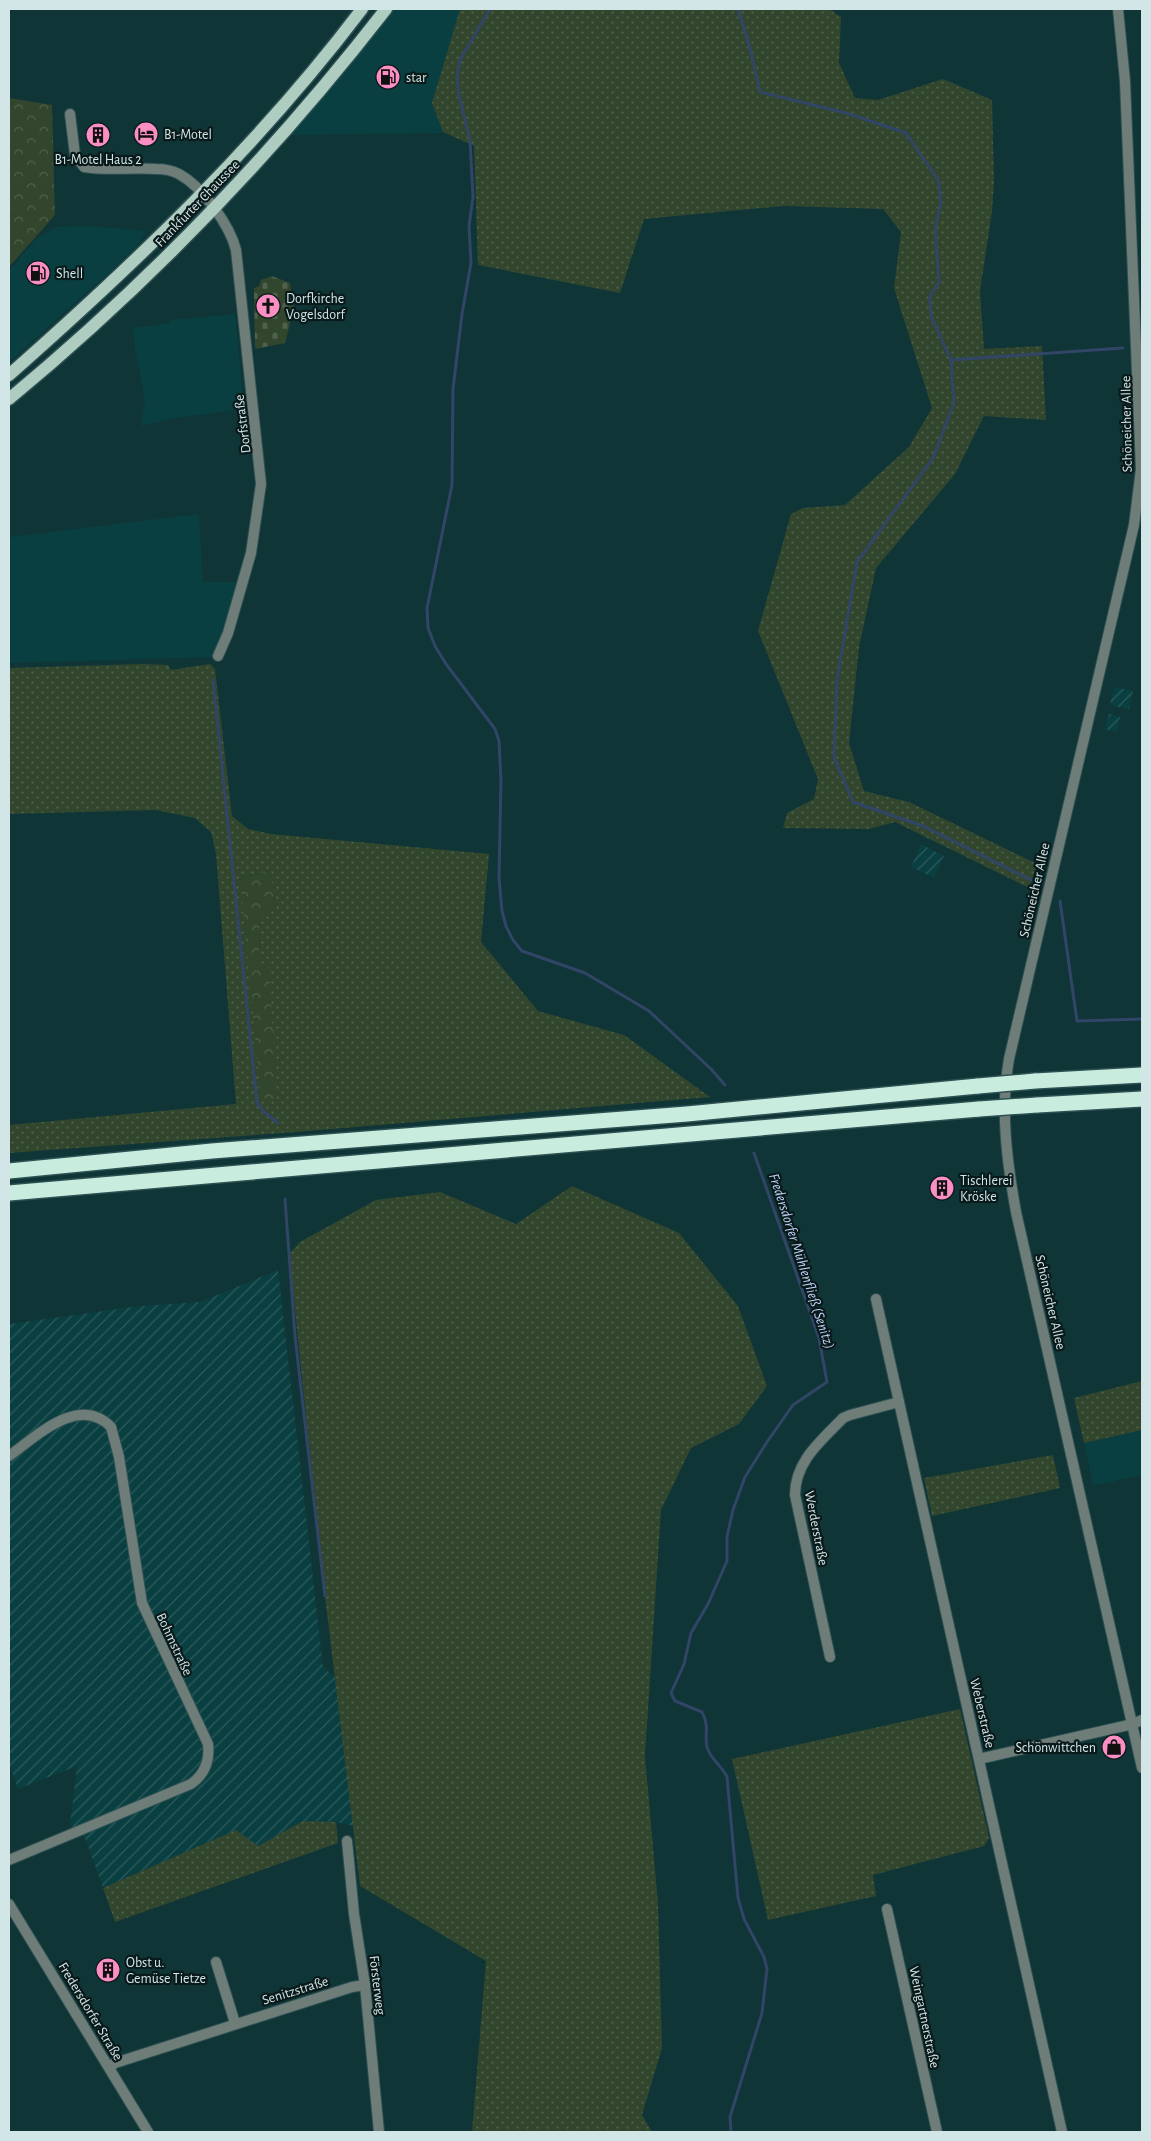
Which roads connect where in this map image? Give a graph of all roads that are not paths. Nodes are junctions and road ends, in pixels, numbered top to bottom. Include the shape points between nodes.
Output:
1 (362, 9) edge
2 (386, 9) edge
3 (1118, 9) edge
4 (70, 114) dead end
5 (202, 194) junction
6 (214, 208) junction
7 (9, 375) edge
8 (9, 399) edge
9 (218, 656) dead end
10 (1142, 1075) edge
11 (1142, 1099) edge
12 (9, 1171) edge
13 (9, 1193) edge
14 (876, 1299) dead end
15 (899, 1402) junction
16 (9, 1456) edge
17 (830, 1657) dead end
18 (1138, 1722) edge
19 (979, 1759) junction
20 (1142, 1768) edge
21 (347, 1841) dead end
22 (9, 1860) edge
23 (9, 1904) edge
24 (886, 1909) dead end
25 (216, 1962) dead end
26 (365, 1985) junction
27 (235, 2023) junction
28 (109, 2067) junction
29 (148, 2132) edge
30 (379, 2132) edge
31 (937, 2132) edge
32 (1062, 2132) edge

1 - 5 main road, Frankfurter Chaussee via 274,117
2 - 6 main road, Frankfurter Chaussee via 298,118
3 - 18 street, Schöneicher Allee via 1125,81 1142,469 1128,550 1009,1060 1005,1118 1016,1212
4 - 5 street, Frankfurter Chaussee via 74,155 84,167 164,170 179,174
5 - 6 street, Dorfstraße
5 - 7 main road, Frankfurter Chaussee via 92,301
6 - 8 main road, Frankfurter Chaussee via 110,311
6 - 9 street, Dorfstraße via 233,237 236,250 261,484 252,553
10 - 12 highway, bridge via 978,1086 677,1115 212,1151
11 - 13 highway, bridge via 979,1109
14 - 15 street, Weberstraße
15 - 17 street, Werderstraße via 843,1418 805,1460 795,1482 794,1494
15 - 19 street, Weberstraße
16 - 22 street, Bohmstraße via 68,1416 81,1413 97,1417 112,1427 142,1603 208,1744 209,1753 202,1775 191,1784
18 - 19 street
18 - 20 street, Schöneicher Allee
19 - 32 street, Weberstraße
21 - 26 street, Försterweg
23 - 28 street, Fredersdorfer Straße
24 - 31 street, Weingartnerstraße
25 - 27 street
26 - 27 street, Senitzstraße via 352,1986
26 - 30 street, Försterweg
27 - 28 street, Senitzstraße
28 - 29 street, Fredersdorfer Straße

